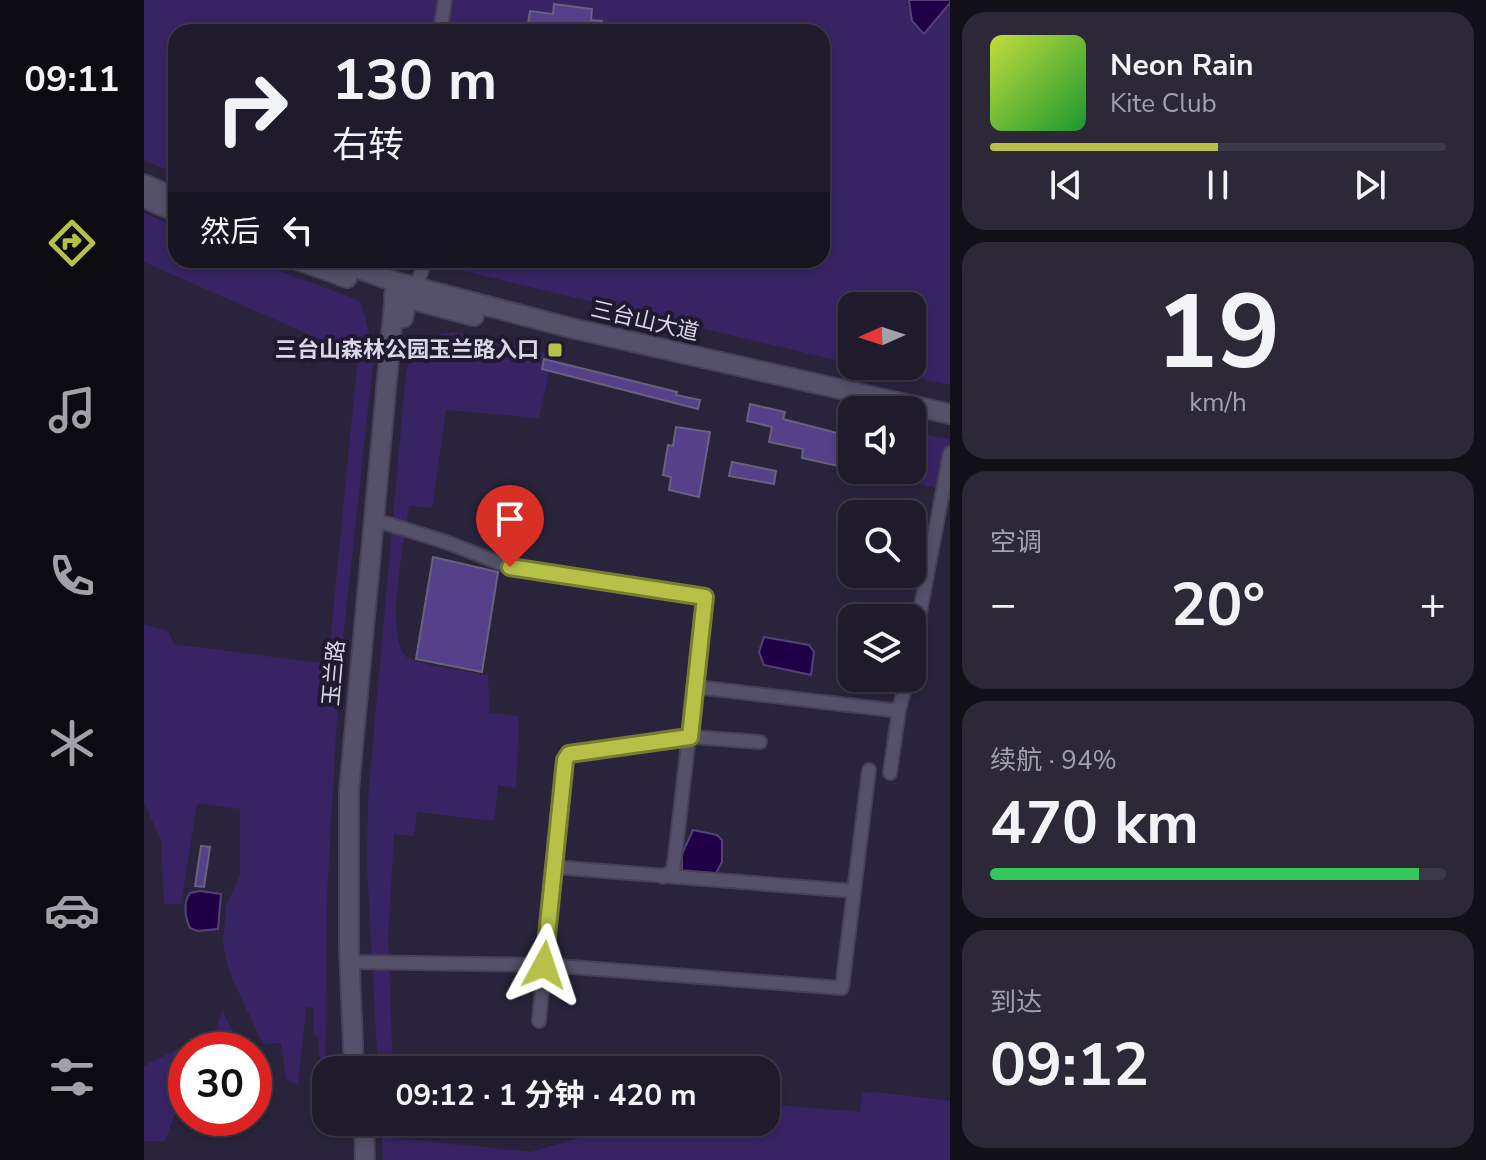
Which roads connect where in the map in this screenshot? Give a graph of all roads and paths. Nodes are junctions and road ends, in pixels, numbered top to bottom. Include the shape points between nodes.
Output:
1 (445, 0) edge
2 (441, 24) edge
3 (144, 184) edge
4 (168, 194) edge
5 (144, 198) edge
6 (168, 208) edge
7 (326, 268) edge
8 (372, 268) edge
9 (420, 268) edge
10 (405, 290) junction
11 (838, 398) edge
12 (950, 414) edge
13 (926, 418) edge
14 (950, 424) edge
15 (950, 453) edge
16 (375, 520) junction
17 (922, 604) edge
18 (696, 687) junction
19 (904, 692) edge
20 (899, 709) junction
21 (690, 737) junction
22 (760, 742) dead end
23 (869, 770) dead end
24 (890, 773) dead end
25 (553, 867) junction
26 (663, 877) junction
27 (854, 891) junction
28 (353, 962) junction
29 (544, 965) junction
30 (539, 1021) dead end
31 (354, 1056) edge
32 (361, 1056) edge
33 (356, 1136) edge
34 (364, 1136) edge
35 (357, 1160) edge
36 (365, 1160) edge

1 - 2 street
3 - 4 main road
5 - 6 main road
7 - 10 main road, 三台山大道
8 - 10 main road, 三台山大道
9 - 10 street, 玉兰路
10 - 11 main road, 三台山大道 via 505,324
10 - 12 main road, 三台山大道
10 - 16 main road, 玉兰路
13 - 14 main road
15 - 17 street
16 - 18 street via 510,567 705,597
16 - 28 main road, 玉兰路 via 349,790
18 - 20 street
18 - 21 street
19 - 20 street
20 - 24 street
21 - 22 street
21 - 25 street via 569,754 562,771
21 - 26 street via 673,870
23 - 27 street
25 - 26 street
25 - 29 street
26 - 27 street
27 - 29 street via 842,988
28 - 29 street
28 - 31 main road, 玉兰路
28 - 32 main road, 玉兰路
29 - 30 street
33 - 35 main road
34 - 36 main road

